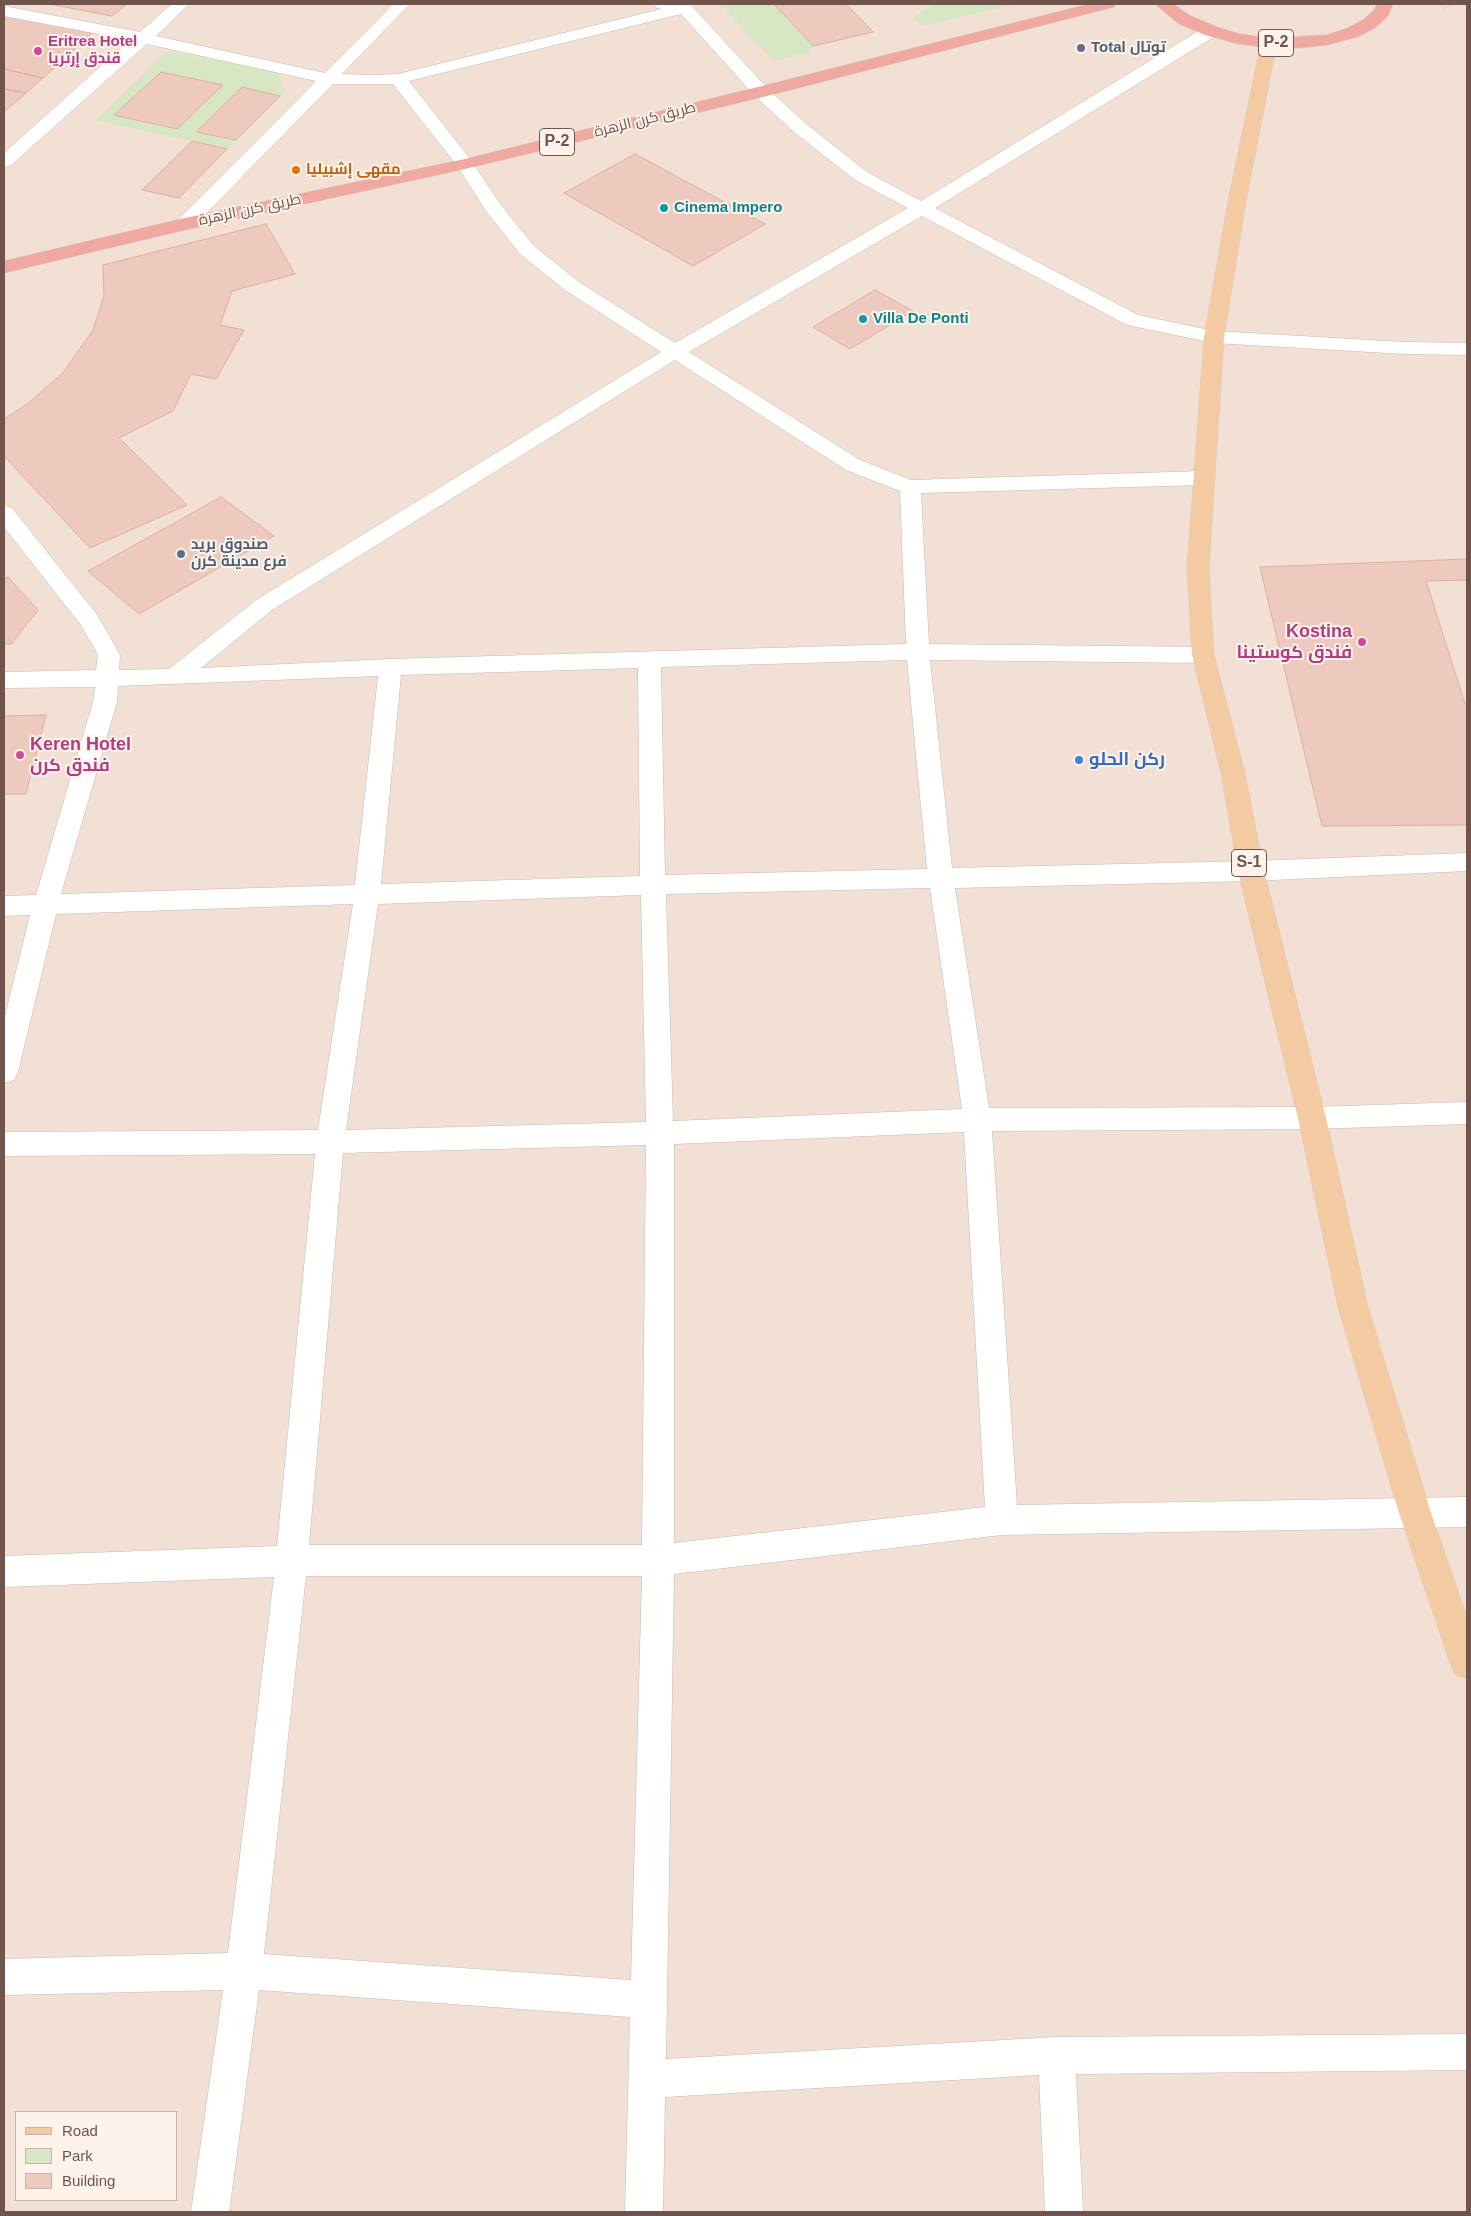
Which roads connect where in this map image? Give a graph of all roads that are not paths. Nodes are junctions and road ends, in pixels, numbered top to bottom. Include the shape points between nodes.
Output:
1 (182, 4) edge
2 (402, 4) edge
3 (661, 4) edge
4 (1108, 4) edge
5 (1163, 4) edge
6 (1385, 4) edge
7 (683, 6) edge
8 (4, 11) edge
9 (1211, 31) junction
10 (144, 38) junction
11 (1269, 43) junction
12 (330, 79) junction
13 (398, 79) junction
14 (761, 92) junction
15 (4, 162) edge
16 (465, 164) junction
17 (922, 208) junction
18 (185, 224) junction
19 (4, 267) edge
20 (1214, 337) junction
21 (1467, 349) edge
22 (676, 351) junction
23 (1203, 478) junction
24 (910, 487) junction
25 (4, 513) edge
26 (918, 652) junction
27 (1203, 655) junction
28 (649, 660) junction
29 (390, 667) junction
30 (174, 678) junction
31 (108, 679) junction
32 (4, 680) edge
33 (1467, 862) edge
34 (1250, 871) junction
35 (941, 880) junction
36 (653, 885) junction
37 (367, 894) junction
38 (46, 904) junction
39 (4, 906) edge
40 (4, 1072) edge
41 (1467, 1113) edge
42 (1312, 1118) junction
43 (976, 1120) junction
44 (660, 1133) junction
45 (330, 1142) junction
46 (4, 1144) edge
47 (1467, 1512) edge
48 (1414, 1513) junction
49 (1002, 1520) junction
50 (658, 1560) junction
51 (292, 1561) junction
52 (4, 1571) edge
53 (1467, 1663) edge
54 (244, 1971) junction
55 (4, 1977) edge
56 (649, 2000) junction
57 (1467, 2052) edge
58 (1057, 2056) junction
59 (646, 2079) junction
60 (210, 2212) edge
61 (644, 2212) edge
62 (1064, 2212) edge

1 - 10 street
2 - 12 street
3 - 7 street
4 - 14 highway, طريق كرن الزهرة / P-2
5 - 9 highway, P-2 via 1185,20
6 - 11 highway, P-2 via 1382,12 1369,24 1351,33 1317,41
7 - 13 street
7 - 14 street
8 - 10 street
9 - 11 highway, P-2
9 - 17 street
10 - 12 street
10 - 15 street
11 - 20 main road, S-1 via 1236,201
12 - 13 street
12 - 18 street
13 - 16 street
14 - 16 highway, طريق كرن الزهرة / P-2
14 - 17 street via 861,176
16 - 18 highway, طريق كرن الزهرة / P-2
16 - 22 street via 527,250 572,286
17 - 20 street via 1132,320
17 - 22 street
18 - 19 highway, طريق كرن الزهرة / P-2
20 - 21 street
20 - 23 main road, S-1
22 - 24 street via 853,465
22 - 30 street via 264,605
23 - 24 street
23 - 27 main road, S-1 via 1198,568
24 - 26 street
25 - 31 street via 90,620 109,655
26 - 27 street
26 - 28 street
26 - 35 street
27 - 34 main road, S-1 via 1233,773
28 - 29 street
28 - 36 street
29 - 30 street
29 - 37 street
30 - 31 street
31 - 32 street
31 - 38 street via 105,702
33 - 34 street
34 - 35 street
34 - 42 main road, S-1
35 - 36 street
35 - 43 street
36 - 37 street
36 - 44 street
37 - 38 street
37 - 45 street
38 - 39 street
38 - 40 street
41 - 42 street
42 - 43 street
42 - 48 main road, S-1 via 1353,1307
43 - 44 street
43 - 49 street
44 - 45 street
44 - 50 street
45 - 46 street
45 - 51 street
47 - 48 street
48 - 49 street
48 - 53 main road, S-1
49 - 50 street
50 - 51 street
50 - 56 street
51 - 52 street
51 - 54 street
54 - 55 street
54 - 56 street
54 - 60 street
56 - 59 street
57 - 58 street
58 - 59 street
58 - 62 street
59 - 61 street

